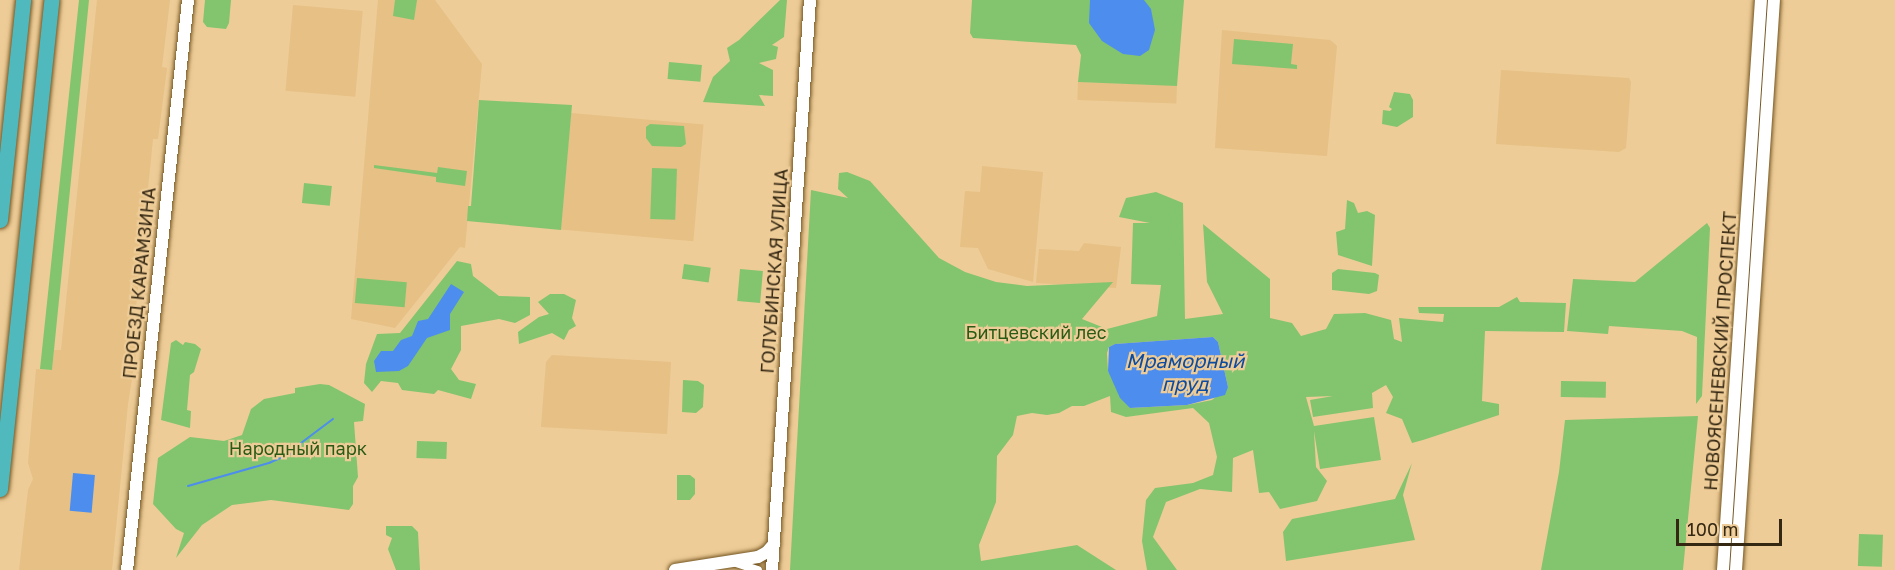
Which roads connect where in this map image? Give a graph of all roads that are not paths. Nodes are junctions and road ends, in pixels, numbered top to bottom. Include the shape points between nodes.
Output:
1 (23, 0) edge
2 (51, 0) edge
3 (188, 0) edge
4 (810, 0) edge
5 (1761, 0) edge
6 (1774, 0) edge
7 (1759, 125) junction
8 (1756, 171) junction
9 (0, 220) edge
10 (0, 489) edge
11 (774, 544) junction
12 (724, 562) junction
13 (127, 570) edge
14 (675, 570) edge
15 (758, 570) edge
16 (772, 570) edge
17 (1723, 570) edge
18 (1736, 570) edge

1 - 9 highway
2 - 10 highway
3 - 13 street, ПРОЕЗД КАРАМЗИНА
4 - 11 street, ГОЛУБИНСКАЯ УЛИЦА
5 - 7 street, НОВОЯСЕНЕВСКИЙ ПРОСПЕКТ
6 - 7 street, НОВОЯСЕНЕВСКИЙ ПРОСПЕКТ
7 - 8 street, НОВОЯСЕНЕВСКИЙ ПРОСПЕКТ
8 - 17 street, НОВОЯСЕНЕВСКИЙ ПРОСПЕКТ
8 - 18 street, НОВОЯСЕНЕВСКИЙ ПРОСПЕКТ
11 - 12 street via 758,557
11 - 16 street, ГОЛУБИНСКАЯ УЛИЦА
12 - 14 street
12 - 15 street via 742,563

